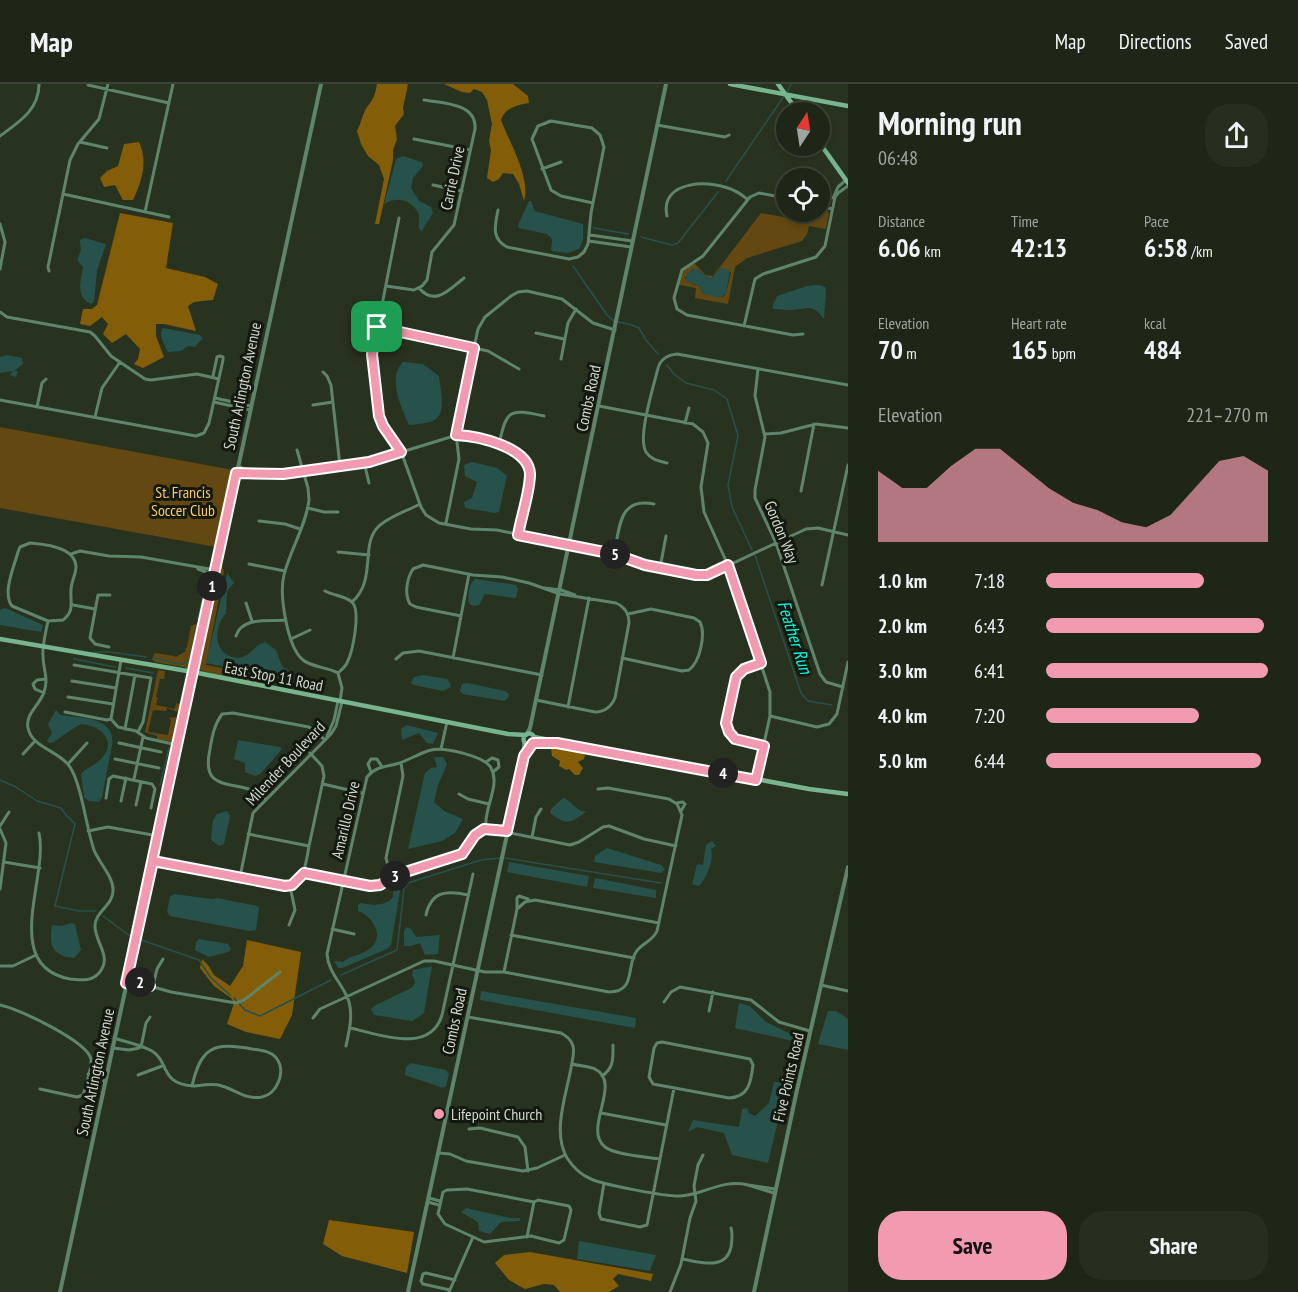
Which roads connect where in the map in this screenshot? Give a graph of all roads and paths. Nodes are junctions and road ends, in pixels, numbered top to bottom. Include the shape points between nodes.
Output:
1 (39, 84) edge
2 (108, 84) edge
3 (173, 84) edge
4 (321, 84) edge
5 (666, 84) edge
6 (730, 84) edge
7 (778, 84) edge
8 (88, 85) edge
9 (107, 89) junction
10 (786, 95) junction
11 (424, 100) dead end
12 (791, 102) edge
13 (169, 103) junction
14 (848, 106) edge
15 (657, 125) junction
16 (729, 135) dead end
17 (0, 136) edge
18 (414, 139) dead end
19 (80, 142) junction
20 (106, 148) dead end
21 (471, 150) junction
22 (829, 156) edge
23 (561, 162) dead end
24 (542, 169) junction
25 (847, 183) edge
26 (433, 185) dead end
27 (462, 191) junction
28 (63, 194) junction
29 (776, 196) edge
30 (747, 199) junction
31 (593, 202) junction
32 (832, 209) joint
33 (498, 210) dead end
34 (145, 213) junction
35 (667, 216) dead end
36 (169, 218) dead end
37 (399, 218) dead end
38 (0, 224) edge
39 (589, 235) junction
40 (589, 241) junction
41 (633, 241) junction
42 (631, 247) junction
43 (0, 269) edge
44 (49, 271) dead end
45 (464, 278) dead end
46 (386, 285) junction
47 (419, 288) junction
48 (576, 309) junction
49 (0, 312) edge
50 (744, 326) junction
51 (377, 327) junction
52 (615, 328) junction
53 (536, 333) dead end
54 (803, 334) dead end
55 (564, 339) junction
56 (474, 348) junction
57 (561, 359) dead end
58 (120, 363) junction
59 (519, 369) dead end
60 (758, 369) junction
61 (322, 372) dead end
62 (213, 376) junction
63 (46, 379) dead end
64 (219, 379) junction
65 (848, 385) edge
66 (0, 400) edge
67 (215, 400) junction
68 (333, 402) junction
69 (313, 405) dead end
70 (599, 406) junction
71 (37, 407) junction
72 (250, 408) junction
73 (689, 408) dead end
74 (544, 416) dead end
75 (648, 416) junction
76 (95, 418) junction
77 (686, 423) junction
78 (814, 424) junction
79 (848, 429) edge
80 (765, 434) junction
81 (456, 435) junction
82 (499, 444) junction
83 (297, 450) dead end
84 (401, 452) junction
85 (364, 462) junction
86 (667, 463) dead end
87 (237, 465) junction
88 (848, 465) edge
89 (340, 466) junction
90 (303, 471) junction
91 (236, 473) junction
92 (256, 474) junction
93 (369, 483) dead end
94 (801, 491) dead end
95 (420, 504) junction
96 (654, 504) dead end
97 (308, 508) junction
98 (338, 512) dead end
99 (259, 521) dead end
100 (446, 524) junction
101 (300, 529) junction
102 (834, 531) junction
103 (848, 534) edge
104 (518, 535) junction
105 (666, 536) dead end
106 (776, 543) junction
107 (569, 545) junction
108 (338, 552) dead end
109 (70, 554) junction
110 (614, 554) junction
111 (369, 555) junction
112 (249, 564) dead end
113 (728, 565) junction
114 (660, 568) junction
115 (285, 571) junction
116 (215, 573) junction
117 (469, 574) junction
118 (822, 585) dead end
119 (325, 591) dead end
120 (560, 592) junction
121 (110, 595) dead end
122 (589, 598) junction
123 (352, 602) junction
124 (246, 603) dead end
125 (72, 605) junction
126 (95, 609) junction
127 (628, 614) junction
128 (461, 616) junction
129 (286, 620) junction
130 (48, 621) junction
131 (252, 621) junction
132 (310, 630) dead end
133 (236, 636) dead end
134 (0, 639) edge
135 (291, 639) junction
136 (44, 646) junction
137 (109, 647) dead end
138 (453, 658) junction
139 (622, 658) junction
140 (396, 659) dead end
141 (121, 660) junction
142 (848, 662) edge
143 (761, 663) junction
144 (74, 664) dead end
145 (193, 672) junction
146 (119, 673) junction
147 (338, 673) junction
148 (135, 675) junction
149 (542, 675) junction
150 (46, 679) junction
151 (72, 681) dead end
152 (843, 687) junction
153 (116, 688) junction
154 (44, 693) junction
155 (68, 697) dead end
156 (536, 700) junction
157 (340, 701) junction
158 (113, 704) junction
159 (568, 707) junction
160 (65, 712) dead end
161 (770, 716) junction
162 (533, 717) junction
163 (111, 719) junction
164 (447, 722) junction
165 (125, 729) junction
166 (138, 732) junction
167 (143, 737) junction
168 (525, 738) junction
169 (324, 739) junction
170 (533, 740) junction
171 (35, 741) junction
172 (119, 743) dead end
173 (87, 744) dead end
174 (177, 745) junction
175 (764, 746) junction
176 (141, 748) junction
177 (441, 750) junction
178 (161, 752) dead end
179 (310, 753) junction
180 (23, 754) dead end
181 (524, 756) junction
182 (115, 759) dead end
183 (486, 762) junction
184 (401, 763) junction
185 (68, 764) junction
186 (138, 764) junction
187 (382, 767) junction
188 (159, 768) dead end
189 (371, 772) junction
190 (493, 772) junction
191 (126, 778) junction
192 (134, 780) junction
193 (756, 780) junction
194 (141, 782) junction
195 (323, 784) junction
196 (598, 789) dead end
197 (362, 793) junction
198 (459, 794) dead end
199 (848, 795) edge
200 (106, 798) dead end
201 (266, 798) junction
202 (121, 801) dead end
203 (676, 803) junction
204 (489, 804) junction
205 (136, 805) dead end
206 (151, 808) dead end
207 (541, 809) dead end
208 (680, 809) junction
209 (9, 812) dead end
210 (0, 828) edge
211 (486, 828) junction
212 (88, 831) junction
213 (507, 831) junction
214 (39, 832) dead end
215 (248, 834) junction
216 (158, 836) junction
217 (532, 837) junction
218 (309, 846) junction
219 (676, 846) junction
220 (153, 861) junction
221 (4, 862) junction
222 (848, 867) edge
223 (40, 868) junction
224 (304, 873) junction
225 (473, 874) dead end
226 (240, 877) junction
227 (391, 878) junction
228 (343, 881) junction
229 (290, 886) junction
230 (0, 889) edge
231 (468, 895) junction
232 (530, 900) junction
233 (517, 909) junction
234 (426, 915) dead end
235 (659, 923) junction
236 (290, 925) dead end
237 (332, 929) junction
238 (354, 934) dead end
239 (511, 935) junction
240 (36, 955) junction
241 (634, 958) junction
242 (163, 959) dead end
243 (453, 965) junction
244 (0, 966) edge
245 (477, 970) junction
246 (280, 972) dead end
247 (504, 972) junction
248 (127, 981) junction
249 (821, 985) junction
250 (152, 986) junction
251 (848, 991) edge
252 (713, 992) junction
253 (347, 997) junction
254 (664, 1002) dead end
255 (0, 1005) edge
256 (709, 1011) dead end
257 (150, 1017) dead end
258 (468, 1017) junction
259 (313, 1018) dead end
260 (350, 1028) junction
261 (810, 1031) junction
262 (114, 1038) junction
263 (613, 1045) dead end
264 (346, 1046) dead end
265 (141, 1047) junction
266 (112, 1048) junction
267 (572, 1064) junction
268 (162, 1065) junction
269 (138, 1075) dead end
270 (88, 1076) junction
271 (602, 1076) junction
272 (105, 1079) junction
273 (192, 1086) junction
274 (674, 1088) junction
275 (40, 1089) dead end
276 (601, 1113) junction
277 (666, 1125) junction
278 (469, 1129) dead end
279 (439, 1153) junction
280 (565, 1155) junction
281 (703, 1155) dead end
282 (660, 1159) junction
283 (528, 1171) junction
284 (604, 1183) junction
285 (775, 1191) junction
286 (654, 1192) junction
287 (695, 1193) junction
288 (428, 1200) junction
289 (534, 1202) junction
290 (440, 1203) junction
291 (731, 1228) dead end
292 (473, 1237) junction
293 (527, 1237) junction
294 (682, 1259) junction
295 (455, 1280) junction
296 (450, 1291) edge
297 (60, 1292) edge
298 (408, 1292) edge
299 (670, 1292) edge
300 (754, 1292) edge

1 - 17 street via 38,98 31,110
2 - 9 street
3 - 13 street
4 - 72 street, South Arlington Avenue
5 - 15 street, Combs Road
6 - 10 main road
7 - 10 main road
8 - 9 street
9 - 13 street
9 - 19 street via 99,119
10 - 12 main road
10 - 14 main road
11 - 21 street, Carrie Drive via 470,112 476,125
13 - 34 street
15 - 16 street
15 - 41 street, Combs Road
18 - 21 street
19 - 20 street
19 - 28 street via 70,160
21 - 27 street, Carrie Drive
22 - 25 main road
23 - 24 street
24 - 31 street via 555,194
24 - 31 street via 533,145 535,129 544,122 555,121 592,128 600,135 604,147
25 - 32 street via 835,191
26 - 27 street
27 - 47 street, Carrie Drive via 454,226 433,251 428,278
28 - 34 street
28 - 44 street
29 - 30 street via 759,193
30 - 35 street via 734,190 701,183 671,193 665,208
30 - 50 street via 703,256 682,270 674,298 675,310 687,315
31 - 39 street
32 - 50 street via 821,253 755,279
33 - 40 street via 494,231 503,245 569,259 584,252
34 - 36 street
37 - 46 street
38 - 43 street via 5,242
39 - 40 street
39 - 41 street
40 - 42 street
41 - 42 street, Combs Road
42 - 52 street, Combs Road
45 - 47 street via 439,297
46 - 47 street
46 - 51 street
48 - 52 street via 597,325
48 - 55 street
48 - 56 street via 557,297 524,291 513,294 485,316 478,327
49 - 58 street via 7,317 90,332
50 - 54 street via 793,336
51 - 56 street
51 - 84 street via 372,354 379,416
52 - 70 street, Combs Road
53 - 55 street
55 - 57 street
56 - 59 street via 494,353
56 - 81 street
58 - 62 street via 151,380 197,374
58 - 76 street via 102,388
60 - 65 street
60 - 75 street via 669,355 660,363
60 - 80 street, Gordon Way via 755,396
61 - 68 street via 330,382
62 - 64 street
62 - 64 street via 217,357 223,357
63 - 71 street
64 - 67 street
66 - 71 street
67 - 72 street
67 - 76 street via 204,433 196,436
68 - 69 street
68 - 89 street
70 - 75 street
70 - 107 street, Combs Road
71 - 76 street
72 - 87 street, South Arlington Avenue
73 - 77 street
74 - 82 street via 523,411 512,413 503,424
75 - 77 street
75 - 86 street via 644,448 652,458
77 - 113 street via 702,430 708,444 702,502
78 - 79 street
78 - 80 street
78 - 94 street
80 - 106 street, Gordon Way via 754,495
81 - 82 street
81 - 84 street
81 - 100 street via 459,461
82 - 104 street via 523,459 529,471
83 - 90 street
84 - 85 street
84 - 95 street
85 - 89 street
85 - 93 street
87 - 91 street, South Arlington Avenue
87 - 92 street
88 - 102 street
89 - 90 street
90 - 92 street
90 - 97 street
91 - 92 street
91 - 116 street, South Arlington Avenue
95 - 100 street via 426,515
95 - 111 street via 377,528
96 - 110 street via 639,502 626,510
97 - 98 street
97 - 101 street
99 - 101 street
100 - 104 street
101 - 115 street
102 - 103 street
102 - 106 street via 808,528
102 - 118 street
104 - 107 street
105 - 114 street
106 - 113 street
106 - 152 street, Gordon Way via 820,674 829,683
107 - 110 street
107 - 120 street, Combs Road
108 - 111 street
109 - 116 street via 80,551 141,557
109 - 125 street via 76,563
109 - 130 street via 35,543 20,547 9,602
110 - 114 street
111 - 123 street via 363,589
112 - 115 street
113 - 114 street via 703,576
113 - 143 street
115 - 129 street via 282,587
116 - 145 street, South Arlington Avenue
117 - 120 street via 511,579
117 - 128 street
117 - 128 street via 416,567 406,594 416,607
119 - 123 street
120 - 122 street
120 - 149 street, Combs Road
121 - 126 street via 98,595
122 - 127 street via 616,603
122 - 159 street
123 - 147 street via 357,615 350,656
124 - 131 street
125 - 126 street
125 - 130 street via 63,620
126 - 137 street via 90,640
127 - 139 street
127 - 139 street via 651,609 694,618 703,630 696,661 688,670
128 - 138 street
129 - 131 street
129 - 135 street
130 - 136 street
131 - 133 street via 242,626
132 - 135 street
134 - 136 main road, East Stop 11 Road
135 - 147 street via 304,661
136 - 141 main road, East Stop 11 Road
136 - 150 street
138 - 140 street via 419,651 401,654
138 - 149 street
139 - 159 street via 614,699 605,710
141 - 145 main road, East Stop 11 Road
141 - 146 street
142 - 152 street
143 - 161 street via 770,692
143 - 175 street via 744,669 736,677 726,723 735,739
144 - 146 street
145 - 157 main road, East Stop 11 Road
145 - 174 street, South Arlington Avenue
146 - 148 street
146 - 153 street
147 - 157 street
148 - 165 street
148 - 166 street via 151,678
149 - 156 street, Combs Road
150 - 154 street
150 - 154 street via 33,684
151 - 153 street
152 - 161 street via 830,723 817,727
153 - 158 street
154 - 171 street via 28,721
155 - 158 street
156 - 159 street
156 - 162 street, Combs Road
157 - 164 main road, East Stop 11 Road
157 - 169 street
158 - 163 street
160 - 163 street
161 - 175 street
162 - 168 street, Combs Road
162 - 170 street, Combs Road
163 - 165 street
164 - 168 main road, East Stop 11 Road
164 - 177 street
165 - 166 street
166 - 167 street
167 - 174 street
167 - 176 street
168 - 170 main road
168 - 170 main road
168 - 181 street, Combs Road
169 - 179 street, Milender Boulevard
169 - 201 street via 309,728 222,714 214,728 209,773 218,782 256,790
170 - 181 street, Combs Road
170 - 193 main road
171 - 180 street
171 - 185 street
172 - 176 street
173 - 185 street
174 - 216 street, South Arlington Avenue
175 - 193 street
176 - 178 street
176 - 186 street
177 - 183 street
177 - 184 street via 428,751
179 - 195 street via 322,765
179 - 201 street, Milender Boulevard
181 - 213 street, Combs Road
182 - 186 street
183 - 190 street
183 - 190 street via 493,758 499,762
184 - 187 street
184 - 227 street via 403,776 386,858
185 - 212 street
186 - 188 street
186 - 192 street
187 - 189 street, Amarillo Drive
187 - 189 street, Amarillo Drive via 377,759 371,759
189 - 197 street, Amarillo Drive
190 - 204 street
191 - 192 street
191 - 200 street via 113,776
191 - 202 street
192 - 194 street
193 - 199 main road via 835,796
194 - 205 street
194 - 206 street via 155,786
195 - 197 street
195 - 218 street
196 - 203 street
197 - 228 street, Amarillo Drive
198 - 204 street
201 - 215 street, Milender Boulevard via 253,813
203 - 208 street
203 - 208 street via 683,801
204 - 211 street
207 - 217 street
208 - 219 street via 682,821
209 - 210 street
210 - 221 street via 5,839
211 - 213 street
211 - 227 street via 462,854
212 - 216 street via 108,827
212 - 240 street via 113,889 112,898 95,924 105,956 103,966 94,977 80,980 53,973
213 - 217 street
213 - 245 street, Combs Road
214 - 223 street
215 - 218 street
215 - 226 street, Milender Boulevard
216 - 220 street, South Arlington Avenue
217 - 219 street via 572,844 612,826
218 - 224 street
219 - 235 street
220 - 226 street
220 - 248 street, South Arlington Avenue
221 - 223 street
221 - 230 street
222 - 249 street, Five Points Road
223 - 240 street via 30,913
224 - 228 street
224 - 229 street
225 - 231 street
226 - 229 street
227 - 228 street via 374,886
228 - 237 street, Amarillo Drive
229 - 236 street via 295,910
231 - 234 street via 452,892 436,897 429,902
231 - 243 street
232 - 233 street
232 - 233 street via 518,897
232 - 235 street
233 - 239 street
235 - 241 street via 655,936
237 - 238 street
237 - 253 street, Amarillo Drive via 327,960
239 - 241 street
239 - 247 street
240 - 244 street via 13,966
241 - 247 street via 628,982 622,989 609,992
242 - 250 street
243 - 245 street
243 - 253 street via 421,962
243 - 260 street via 441,1019 421,1038 408,1040
245 - 247 street
245 - 258 street, Combs Road
246 - 250 street via 238,1003
248 - 250 street
248 - 262 street, South Arlington Avenue
249 - 251 street
249 - 261 street, Five Points Road
252 - 254 street via 680,987
252 - 256 street
252 - 261 street via 755,1001 779,1022
253 - 259 street via 320,1009
253 - 260 street, Amarillo Drive
255 - 270 street via 32,1017 79,1045 91,1058
257 - 265 street
258 - 267 street via 561,1033 573,1045
258 - 279 street, Combs Road
260 - 264 street, Amarillo Drive
261 - 285 street, Five Points Road
262 - 265 street
262 - 266 street, South Arlington Avenue
263 - 271 street via 612,1065
265 - 266 street
265 - 268 street via 152,1052
266 - 272 street, South Arlington Avenue
267 - 271 street via 594,1069
267 - 280 street via 560,1126
268 - 269 street
268 - 273 street via 166,1074
270 - 272 street
270 - 275 street via 81,1096
271 - 276 street via 605,1087
272 - 297 street, South Arlington Avenue
273 - 273 street via 215,1085 249,1097 262,1097 277,1085 278,1063 261,1050 221,1046 202,1058
274 - 274 street via 649,1080 657,1043 752,1061 750,1085 739,1097
274 - 277 street
276 - 277 street
276 - 282 street via 599,1139 610,1149
277 - 282 street
278 - 283 street via 518,1137 525,1147
279 - 283 street
279 - 288 street, Combs Road
280 - 283 street
280 - 284 street via 582,1174
281 - 287 street via 698,1163
282 - 286 street
284 - 286 street
284 - 286 street via 599,1214 605,1221 640,1227 648,1223
285 - 287 street via 728,1183
285 - 300 street, Five Points Road
286 - 287 street via 676,1196
287 - 294 street
288 - 290 street
288 - 298 street, Combs Road
289 - 290 street via 467,1189 445,1190
289 - 293 street
289 - 293 street via 568,1205 571,1210 565,1238 559,1243
290 - 292 street via 438,1216 442,1222
291 - 294 street via 730,1252 721,1262
292 - 293 street via 489,1242
292 - 295 street
294 - 299 street
295 - 296 street
295 - 296 street via 423,1274 423,1284

